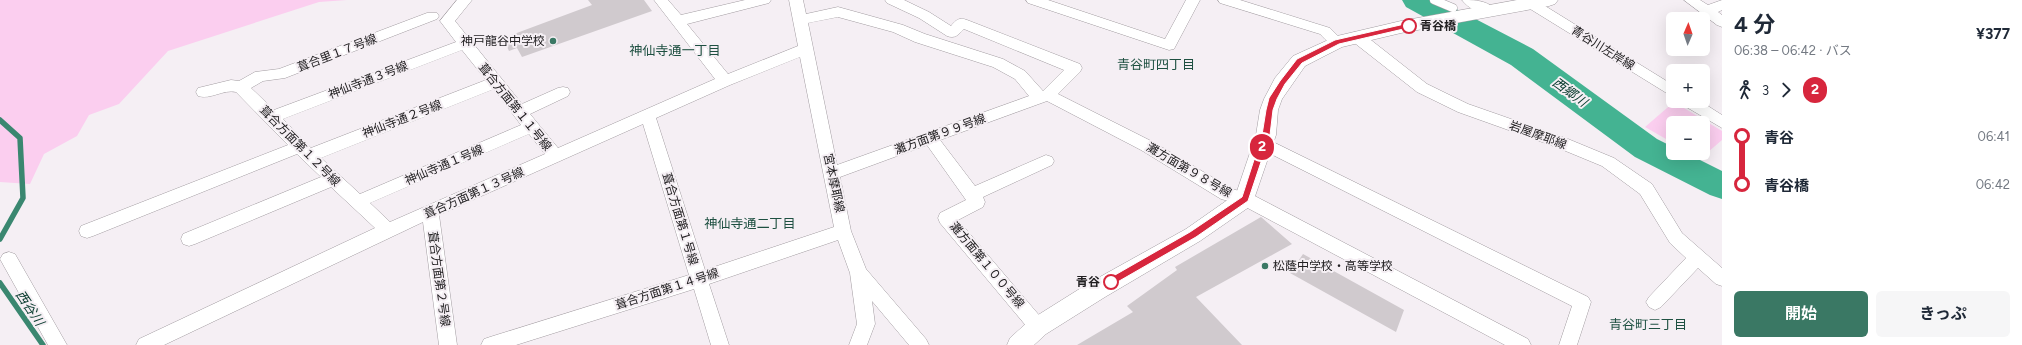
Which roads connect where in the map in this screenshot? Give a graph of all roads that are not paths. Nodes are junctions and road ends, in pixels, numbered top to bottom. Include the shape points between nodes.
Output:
1 (465, 0) edge
2 (661, 0) edge
3 (764, 0) edge
4 (796, 0) edge
5 (892, 0) edge
6 (1033, 0) edge
7 (1193, 0) edge
8 (1225, 0) edge
9 (1434, 0) edge
10 (1550, 0) edge
11 (1691, 0) edge
12 (1532, 4) junction
13 (1722, 5) edge
14 (1462, 8) edge
15 (1707, 11) junction
16 (432, 16) dead end
17 (800, 20) junction
18 (678, 21) junction
19 (1722, 22) edge
20 (1357, 37) junction
21 (1337, 42) junction
22 (464, 44) junction
23 (806, 49) junction
24 (725, 81) junction
25 (495, 83) junction
26 (241, 87) junction
27 (1666, 88) edge
28 (203, 92) dead end
29 (563, 92) dead end
30 (1044, 97) junction
31 (1702, 108) edge
32 (519, 112) junction
33 (1718, 116) edge
34 (272, 117) junction
35 (648, 117) junction
36 (531, 127) junction
37 (930, 138) junction
38 (1263, 143) junction
39 (303, 152) junction
40 (556, 157) junction
41 (1046, 162) dead end
42 (832, 173) junction
43 (333, 179) junction
44 (971, 195) junction
45 (1245, 199) junction
46 (358, 202) junction
47 (430, 213) junction
48 (388, 230) junction
49 (87, 231) dead end
50 (844, 231) junction
51 (188, 239) dead end
52 (1697, 258) junction
53 (10, 259) dead end
54 (859, 273) junction
55 (699, 280) junction
56 (1722, 280) edge
57 (1655, 302) dead end
58 (1038, 327) junction
59 (58, 345) edge
60 (145, 345) edge
61 (448, 345) edge
62 (490, 345) edge
63 (720, 345) edge
64 (858, 345) edge
65 (920, 345) edge
66 (1018, 345) edge
67 (1522, 345) edge
68 (1568, 345) edge

1 - 22 street, 葺合方面第１１号線 via 448,21
2 - 18 street
3 - 18 street
4 - 17 street, 宮本摩耶線
5 - 30 street via 952,32 962,23 1076,68
6 - 7 street via 1169,45
8 - 21 street via 1324,31
9 - 14 lane
10 - 12 street
11 - 15 street
12 - 14 street via 1488,11
12 - 27 street, 青谷川左岸線
13 - 15 street
14 - 20 street via 1436,21
15 - 19 street
16 - 26 street, 葺合里１７号線 via 280,74 260,76
17 - 23 street, 宮本摩耶線
17 - 30 street, 灘方面第９８号線 via 838,12 898,28 920,38 998,63 1020,75
18 - 24 street
20 - 21 street
20 - 52 street, 岩屋摩耶線 via 1422,88 1463,108 1608,162 1646,189 1676,238
21 - 38 street via 1300,61 1282,83 1269,110
22 - 25 street, 葺合方面第１１号線
22 - 34 street, 神仙寺通３号線
23 - 24 street, 葺合方面第１３号線
23 - 42 street, 宮本摩耶線
24 - 35 street, 葺合方面第１３号線
25 - 32 street, 葺合方面第１１号線
25 - 39 street, 神仙寺通２号線
26 - 28 street via 231,85
26 - 34 street, 葺合方面第１２号線
29 - 32 street
30 - 37 street, 灘方面第９９号線
30 - 45 street, 灘方面第９８号線 via 1147,146 1227,194
31 - 33 street
32 - 36 street, 葺合方面第１１号線
34 - 39 street, 葺合方面第１２号線
35 - 40 street, 葺合方面第１３号線
35 - 55 street, 葺合方面第１号線
36 - 40 street, 葺合方面第１１号線
36 - 46 street, 神仙寺通１号線
37 - 42 street, 灘方面第９９号線
37 - 44 street
38 - 45 street
38 - 68 street via 1582,302
39 - 43 street, 葺合方面第１２号線
39 - 49 street, 神仙寺通２号線
40 - 47 street, 葺合方面第１３号線
41 - 44 street
42 - 50 street, 宮本摩耶線
43 - 46 street, 葺合方面第１２号線
43 - 51 street
44 - 58 street, 灘方面第１００号線 via 977,202 946,218
45 - 58 street via 1193,235
45 - 67 street, 灘方面第９８号線
46 - 48 street, 葺合方面第１２号線
47 - 48 street, 葺合方面第１３号線
47 - 61 street, 葺合方面第２号線
48 - 60 street, 葺合方面第１３号線
50 - 54 street, 宮本摩耶線
50 - 55 street, 葺合方面第１４号線
52 - 56 street, 岩屋摩耶線
52 - 57 street
53 - 59 street
54 - 64 street via 866,324
54 - 65 street, 宮本摩耶線
55 - 62 street, 葺合方面第１４号線
55 - 63 street, 葺合方面第１号線
58 - 66 street

